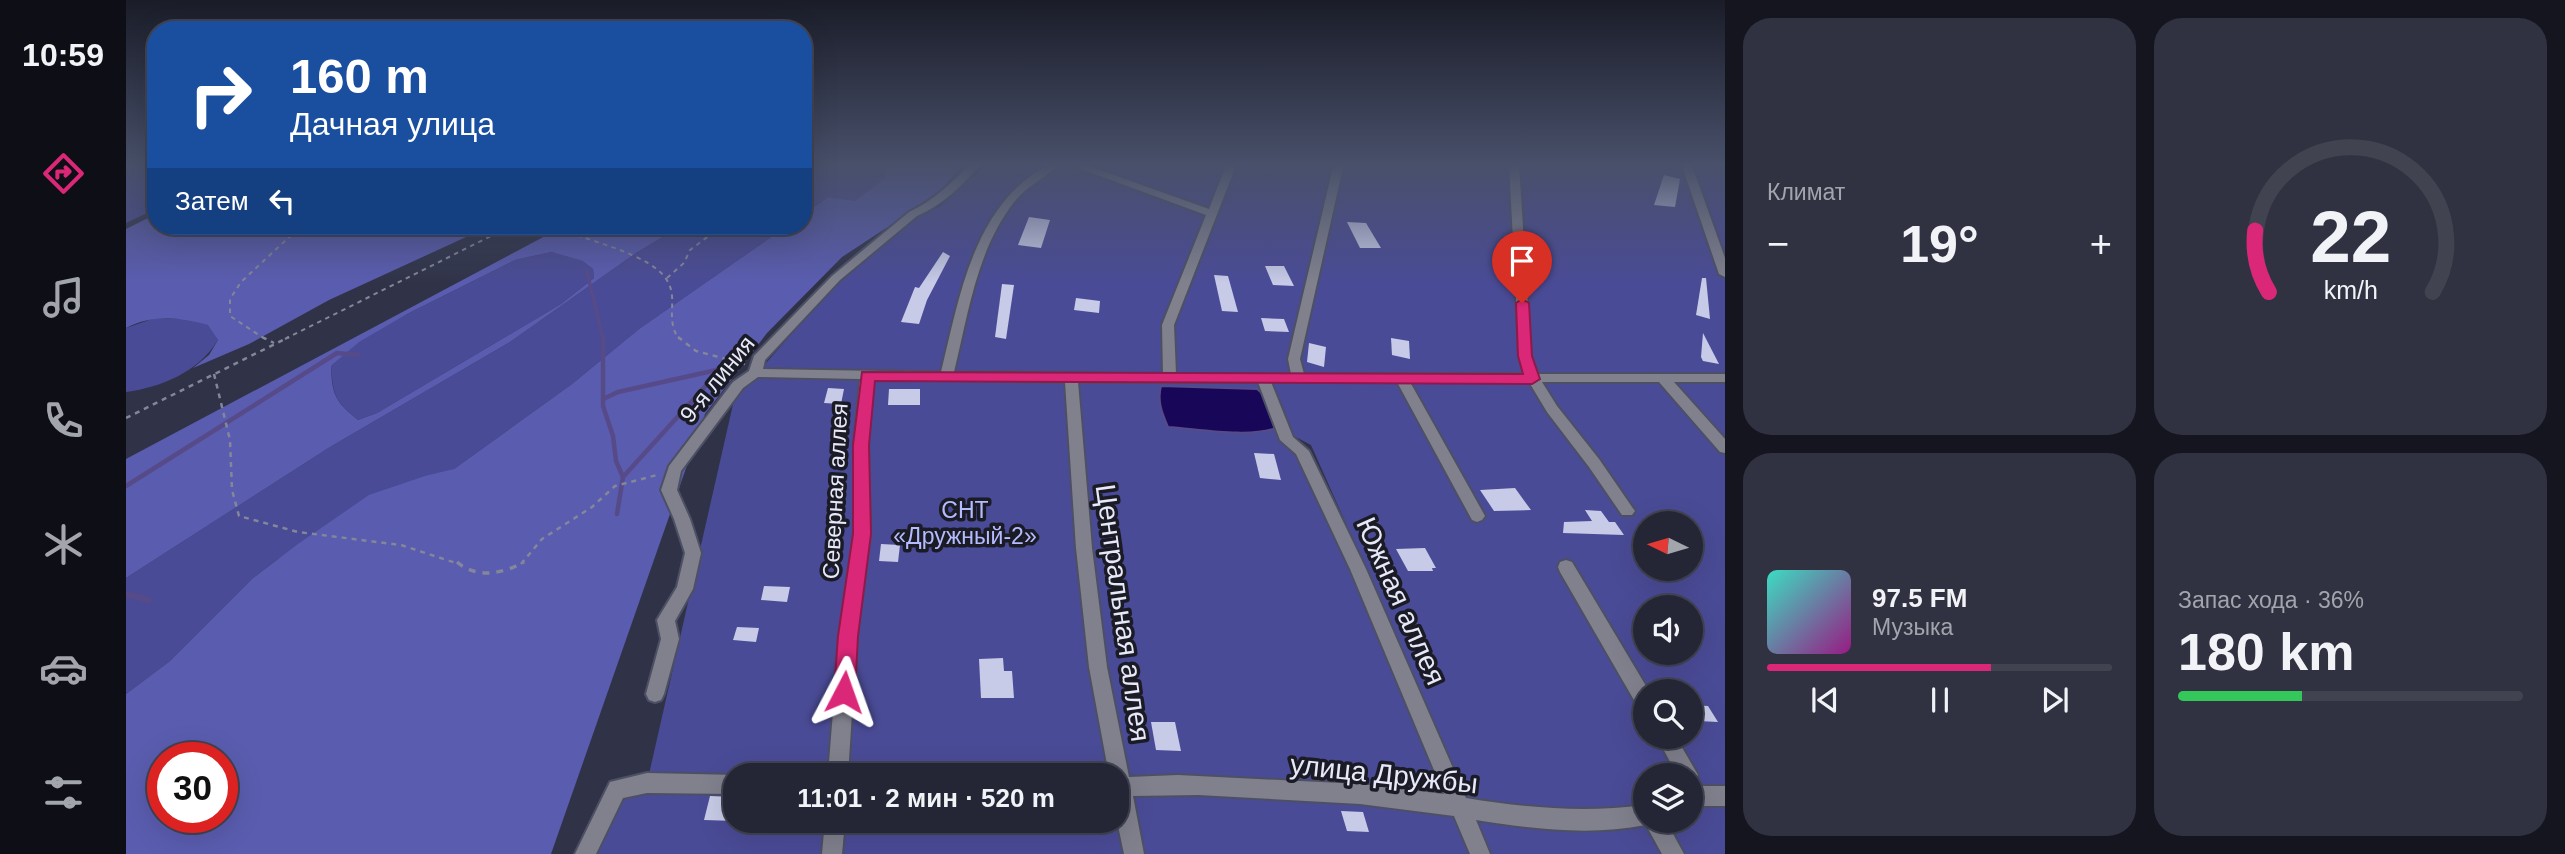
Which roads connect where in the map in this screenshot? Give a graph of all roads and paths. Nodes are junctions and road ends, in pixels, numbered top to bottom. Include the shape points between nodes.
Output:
1 (932, 203) edge
2 (1009, 203) edge
3 (1183, 203) edge
4 (1215, 203) edge
5 (1330, 203) edge
6 (1516, 203) edge
7 (1700, 203) edge
8 (1210, 214) junction
9 (291, 235) edge
10 (493, 235) edge
11 (572, 235) edge
12 (710, 235) edge
13 (1725, 274) edge
14 (667, 278) junction
15 (275, 343) junction
16 (755, 373) junction
17 (214, 374) junction
18 (867, 376) junction
19 (1298, 376) junction
20 (946, 377) junction
21 (1170, 377) junction
22 (1262, 377) junction
23 (1071, 378) junction
24 (1401, 378) junction
25 (1532, 379) junction
26 (1663, 379) junction
27 (1725, 379) edge
28 (126, 418) edge
29 (1725, 448) edge
30 (674, 470) junction
31 (1627, 511) dead end
32 (1477, 516) dead end
33 (1566, 567) dead end
34 (1633, 681) edge
35 (655, 694) dead end
36 (839, 763) edge
37 (1115, 763) edge
38 (723, 784) edge
39 (1129, 787) edge
40 (1703, 791) edge
41 (1725, 796) edge
42 (1462, 809) junction
43 (1633, 817) edge
44 (1129, 832) edge
45 (834, 833) edge
46 (1662, 833) edge
47 (586, 854) edge
48 (832, 854) edge
49 (1134, 854) edge
50 (1480, 854) edge
51 (1674, 854) edge

1 - 16 street, 9-я линия via 836,278 758,359
2 - 20 street via 973,277
3 - 8 street
4 - 8 street
5 - 19 street via 1294,359
6 - 25 street via 1525,356
7 - 13 street
8 - 21 street via 1168,325
9 - 15 path via 234,290 229,301 230,316
10 - 15 path
11 - 14 path via 646,263
12 - 14 path via 690,250 684,263
14 - 16 path via 673,289 672,330 682,342 702,353 748,365
15 - 17 path
16 - 18 street
16 - 30 street, 9-я линия via 738,385
17 - 28 path
17 - 30 path via 228,428 230,494 239,516 298,532 401,545 485,574 523,563 542,538 592,507 615,486
18 - 20 street
18 - 36 street, Северная аллея via 861,445 862,534 848,636
19 - 22 street
19 - 24 street
20 - 23 street
21 - 22 street
21 - 23 street
22 - 42 street, Южная аллея via 1287,440 1302,451 1358,569
23 - 37 street, Центральная аллея via 1085,562
24 - 25 street
24 - 32 street
25 - 26 street
25 - 31 street
26 - 27 street
26 - 29 street
30 - 35 street via 669,490 692,554 685,589 666,620 670,639
33 - 34 street
38 - 47 street via 647,783 617,789
39 - 42 street, улица Дружбы via 1162,784 1407,798
40 - 41 street
42 - 43 street, улица Дружбы via 1553,821
42 - 50 street, Южная аллея
44 - 49 street, Центральная аллея
45 - 48 street
46 - 51 street

